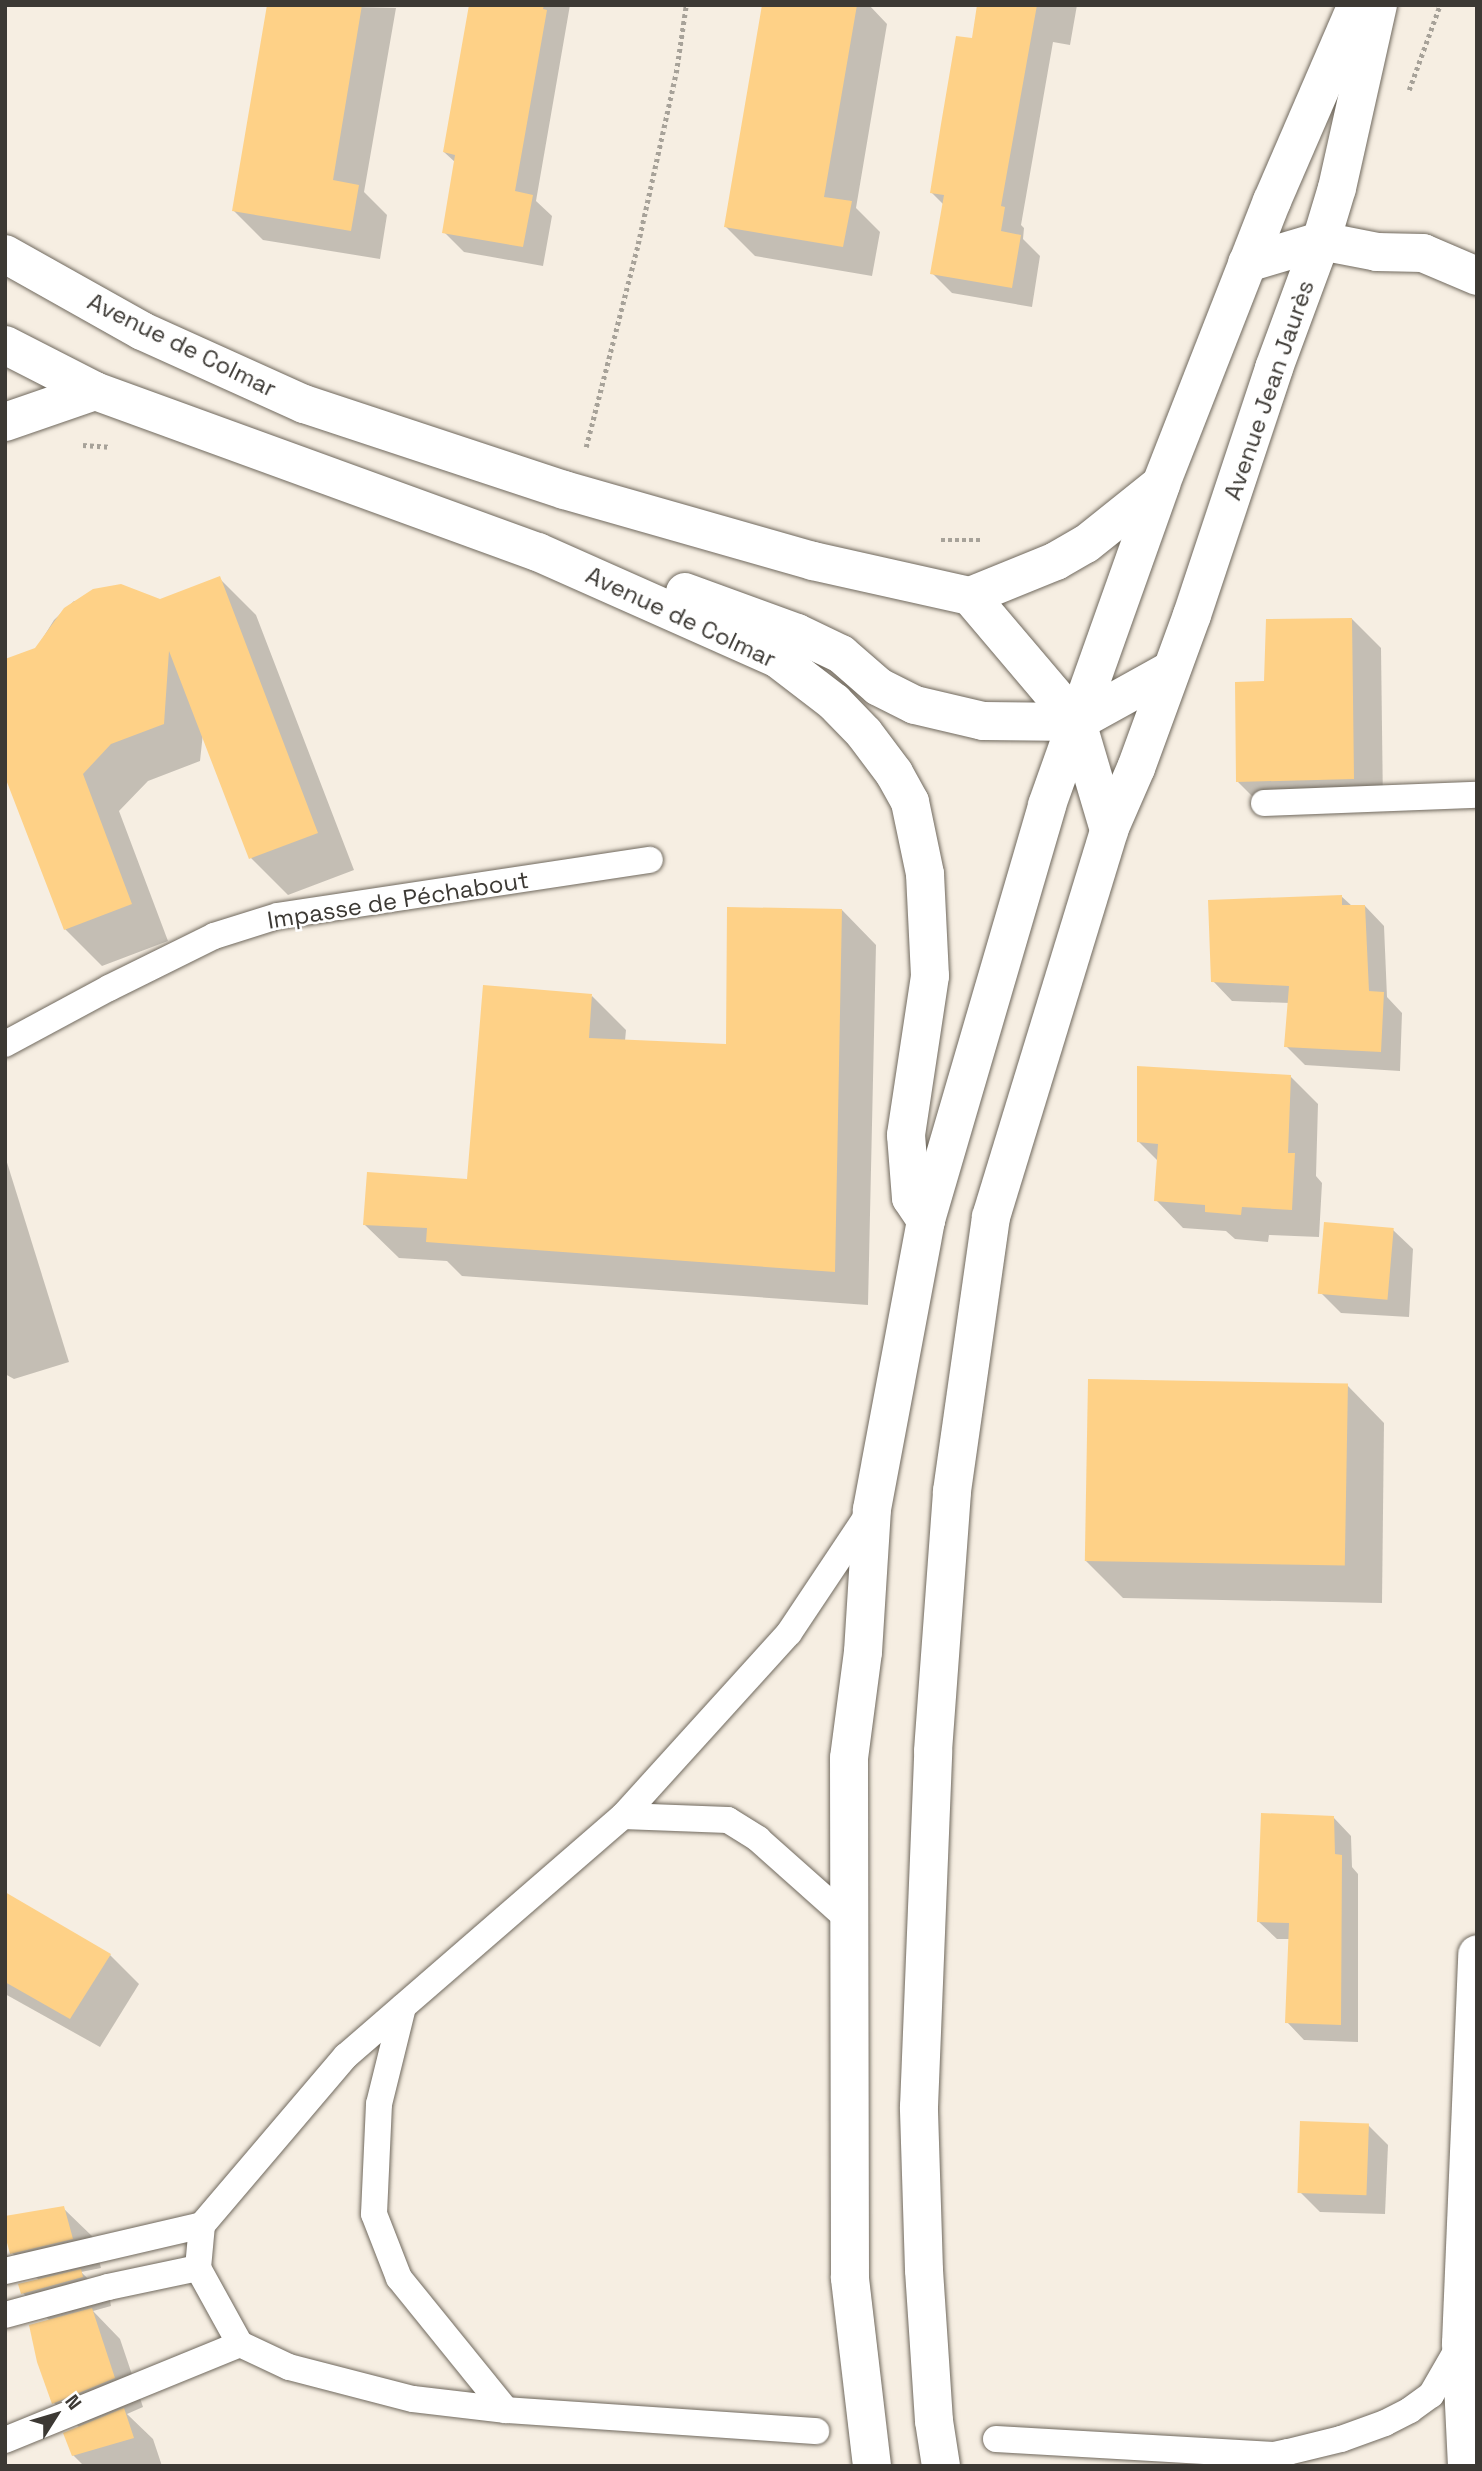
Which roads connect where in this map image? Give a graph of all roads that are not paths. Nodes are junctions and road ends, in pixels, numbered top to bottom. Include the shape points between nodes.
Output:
1 (1357, 5) edge
2 (1378, 5) edge
3 (1321, 241) junction
4 (5, 254) edge
5 (1247, 263) junction
6 (1477, 276) edge
7 (5, 345) edge
8 (95, 391) junction
9 (5, 422) edge
10 (1161, 484) junction
11 (538, 552) junction
12 (970, 596) junction
13 (1171, 670) junction
14 (1077, 722) junction
15 (1477, 795) edge
16 (1264, 803) dead end
17 (1108, 830) junction
18 (650, 860) dead end
19 (5, 1044) edge
20 (926, 1220) junction
21 (872, 1509) junction
22 (623, 1816) junction
23 (849, 1920) junction
24 (1477, 1954) edge
25 (403, 2007) junction
26 (202, 2225) junction
27 (198, 2268) junction
28 (5, 2271) edge
29 (5, 2315) edge
30 (1461, 2343) junction
31 (240, 2344) junction
32 (506, 2410) junction
33 (816, 2431) dead end
34 (996, 2439) dead end
35 (5, 2440) edge
36 (1288, 2452) junction
37 (1465, 2465) edge
38 (872, 2466) edge
39 (941, 2466) edge
40 (1317, 2466) edge

1 - 5 main road
2 - 3 main road, Avenue Jean Jaurès via 1338,188
3 - 5 main road
3 - 6 main road via 1377,252 1423,253
3 - 13 main road, Avenue Jean Jaurès
4 - 12 main road, Avenue de Colmar via 142,331 304,404 578,494 813,561
5 - 10 main road
7 - 8 main road, Avenue de Colmar
8 - 9 main road
8 - 11 main road, Avenue de Colmar
10 - 12 main road via 1076,550
10 - 14 main road
11 - 14 main road via 642,577 797,633 841,654 879,687 915,705 992,722
11 - 20 main road, Avenue de Colmar via 778,659 834,702 894,773 910,802 929,920 930,976 906,1135 911,1198
12 - 14 main road
13 - 14 main road
13 - 17 main road, Avenue Jean Jaurès
14 - 17 main road
14 - 20 main road via 1047,805
15 - 16 lane
17 - 39 main road, Avenue Jean Jaurès via 991,1217 951,1491 933,1751 919,2106 924,2270
18 - 19 lane, Impasse de Péchabout via 278,916 214,936
20 - 21 main road
21 - 22 lane via 789,1633
21 - 23 main road via 863,1652 849,1758
22 - 23 lane via 728,1820 758,1839
22 - 25 lane
23 - 38 main road via 850,2278
24 - 30 main road
25 - 26 lane via 346,2056
25 - 32 lane via 379,2104 374,2214 399,2278
26 - 27 lane
26 - 28 lane
27 - 29 lane
27 - 31 lane
30 - 36 lane via 1431,2395 1410,2410 1341,2439
30 - 37 main road
31 - 32 lane via 289,2367 412,2399
31 - 35 lane
32 - 33 lane
34 - 36 lane via 1274,2455
36 - 40 lane

